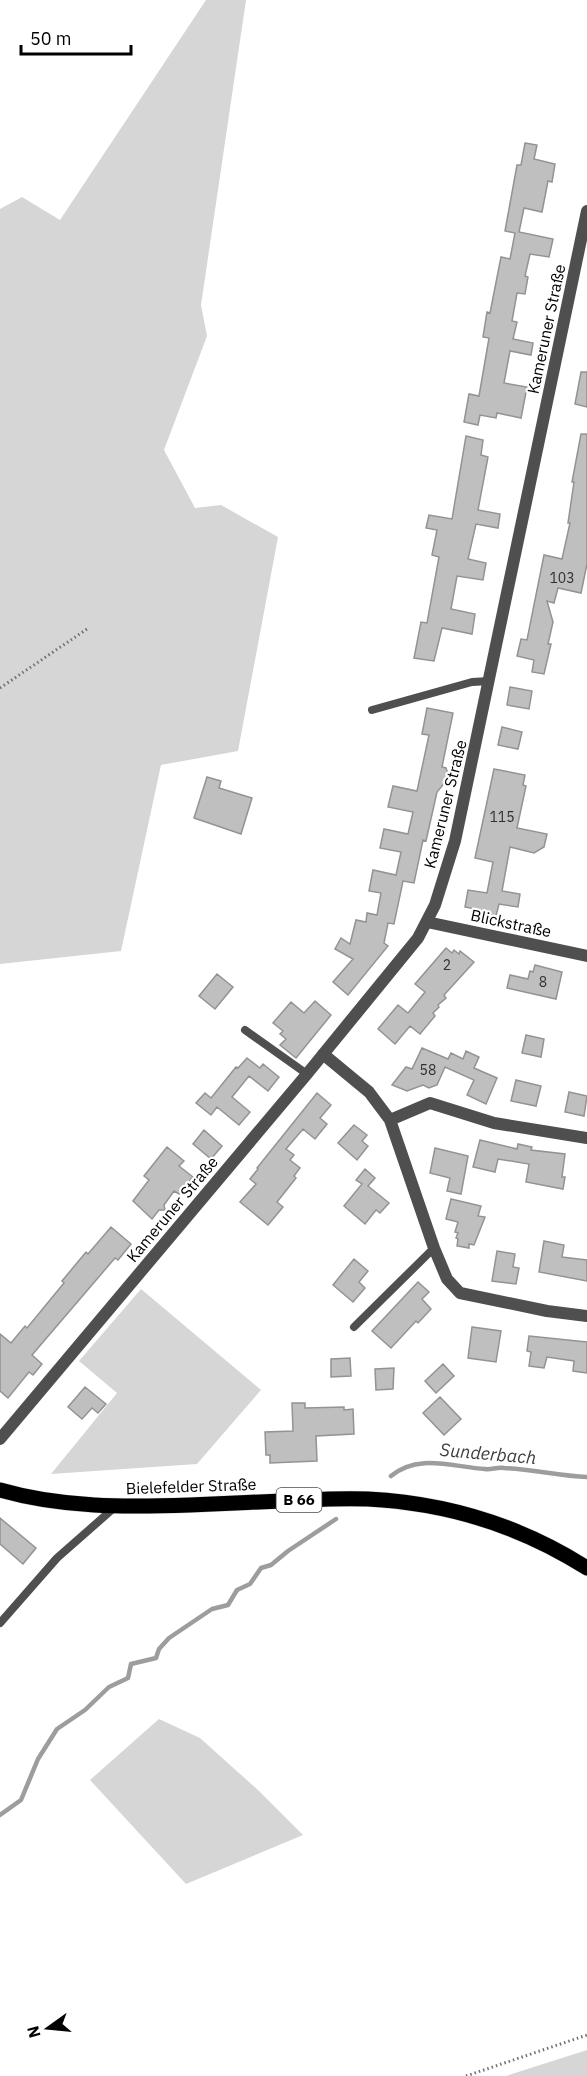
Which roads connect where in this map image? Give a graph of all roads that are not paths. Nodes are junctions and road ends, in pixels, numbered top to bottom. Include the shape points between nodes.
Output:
1 (587, 211) edge
2 (490, 681) junction
3 (372, 710) dead end
4 (427, 922) junction
5 (587, 956) edge
6 (245, 1030) dead end
7 (323, 1054) junction
8 (307, 1074) junction
9 (390, 1120) junction
10 (587, 1138) edge
11 (434, 1248) junction
12 (587, 1316) edge
13 (354, 1327) dead end
14 (0, 1439) edge
15 (0, 1490) edge
16 (116, 1506) junction
17 (587, 1568) edge
18 (0, 1623) edge

1 - 2 street, Kameruner Straße
2 - 3 lane via 472,682
2 - 4 street, Kameruner Straße via 452,854
4 - 5 street, Blickstraße
4 - 7 street, Kameruner Straße
6 - 8 lane
7 - 8 street, Kameruner Straße
7 - 9 street via 369,1092
8 - 14 street, Kameruner Straße
9 - 10 street via 430,1103 494,1123
9 - 11 street
11 - 12 street via 447,1279 460,1293
11 - 13 lane
15 - 16 main road, Bielefelder Straße / B 66 via 42,1500
16 - 17 main road, Bielefelder Straße / B 66 via 365,1498 400,1501 498,1524
16 - 18 lane via 57,1558

